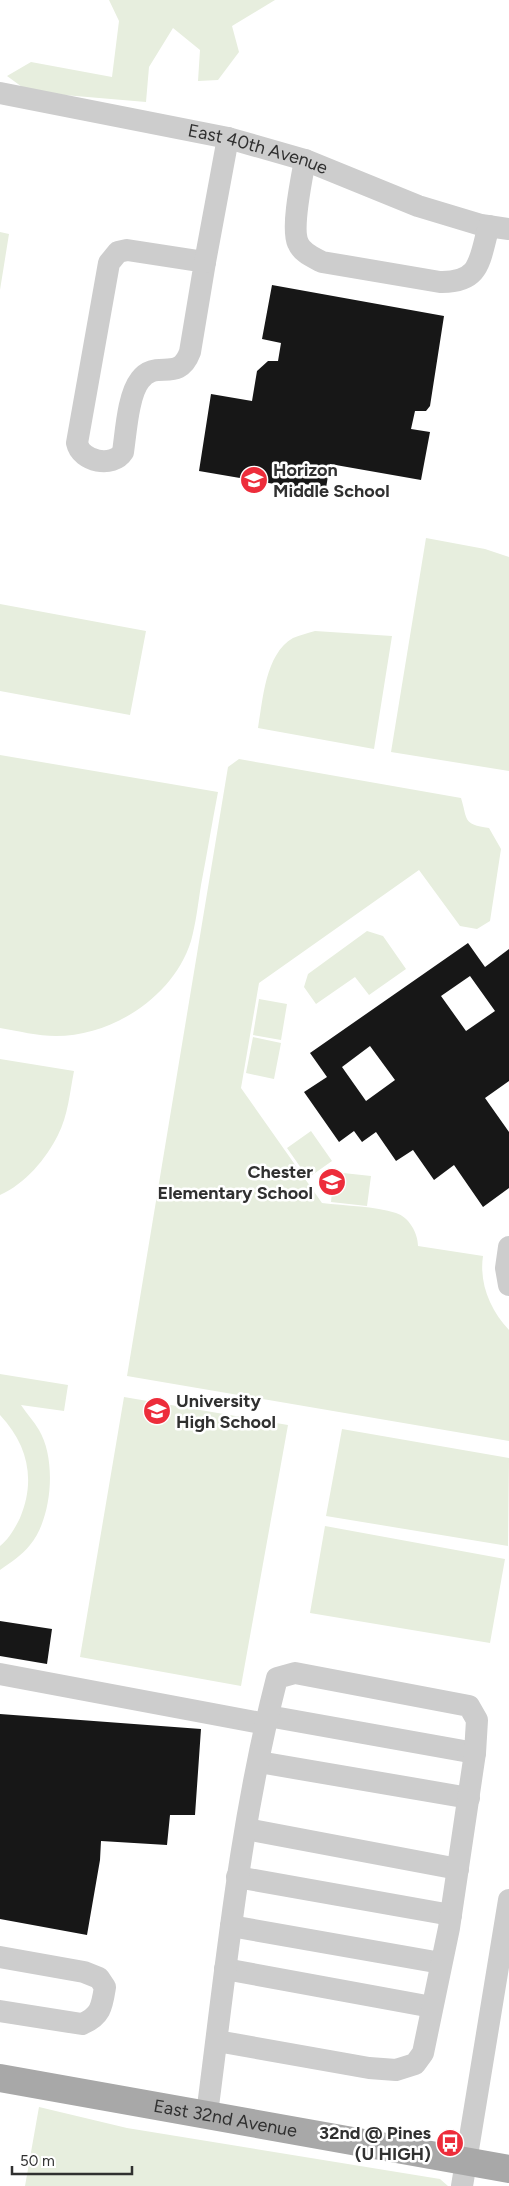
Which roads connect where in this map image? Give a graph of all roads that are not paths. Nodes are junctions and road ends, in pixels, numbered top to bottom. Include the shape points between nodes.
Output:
1 (0, 93) edge
2 (228, 138) junction
3 (305, 160) junction
4 (499, 228) edge
5 (205, 262) junction
6 (509, 1247) edge
7 (509, 1285) edge
8 (0, 1674) edge
9 (267, 1720) junction
10 (476, 1753) junction
11 (258, 1762) junction
12 (469, 1798) junction
13 (246, 1829) junction
14 (458, 1869) junction
15 (237, 1877) junction
16 (509, 1900) edge
17 (450, 1915) junction
18 (231, 1926) junction
19 (0, 1957) edge
20 (441, 1963) junction
21 (225, 1969) junction
22 (432, 2007) junction
23 (0, 2011) edge
24 (216, 2041) junction
25 (0, 2078) edge
26 (207, 2114) junction
27 (509, 2169) edge
28 (464, 2174) edge

1 - 2 street, East 40th Avenue
2 - 3 street, East 40th Avenue
2 - 5 street
3 - 4 street, East 40th Avenue via 418,206
3 - 4 street via 296,229 298,243 306,254 322,262 456,282 469,278
5 - 5 street via 127,250 118,252 109,263 77,443 84,456 103,461 120,457 139,380 146,373 176,369 186,362
6 - 7 street via 506,1268
8 - 9 street
9 - 10 street
9 - 10 street via 278,1678 295,1674 469,1706 477,1720
9 - 11 street
10 - 12 street
11 - 12 street
11 - 13 street
12 - 14 street
13 - 14 street
13 - 15 street
14 - 17 street
15 - 17 street
15 - 18 street
16 - 28 street
17 - 20 street
18 - 20 street
18 - 21 street
19 - 23 street via 84,1972 100,1978 105,1987 101,2010 82,2024
20 - 22 street
21 - 22 street
21 - 24 street
22 - 24 street via 423,2053 415,2064 396,2070
24 - 26 street
25 - 26 main road, East 32nd Avenue
26 - 28 main road, East 32nd Avenue
27 - 28 main road, East 32nd Avenue

